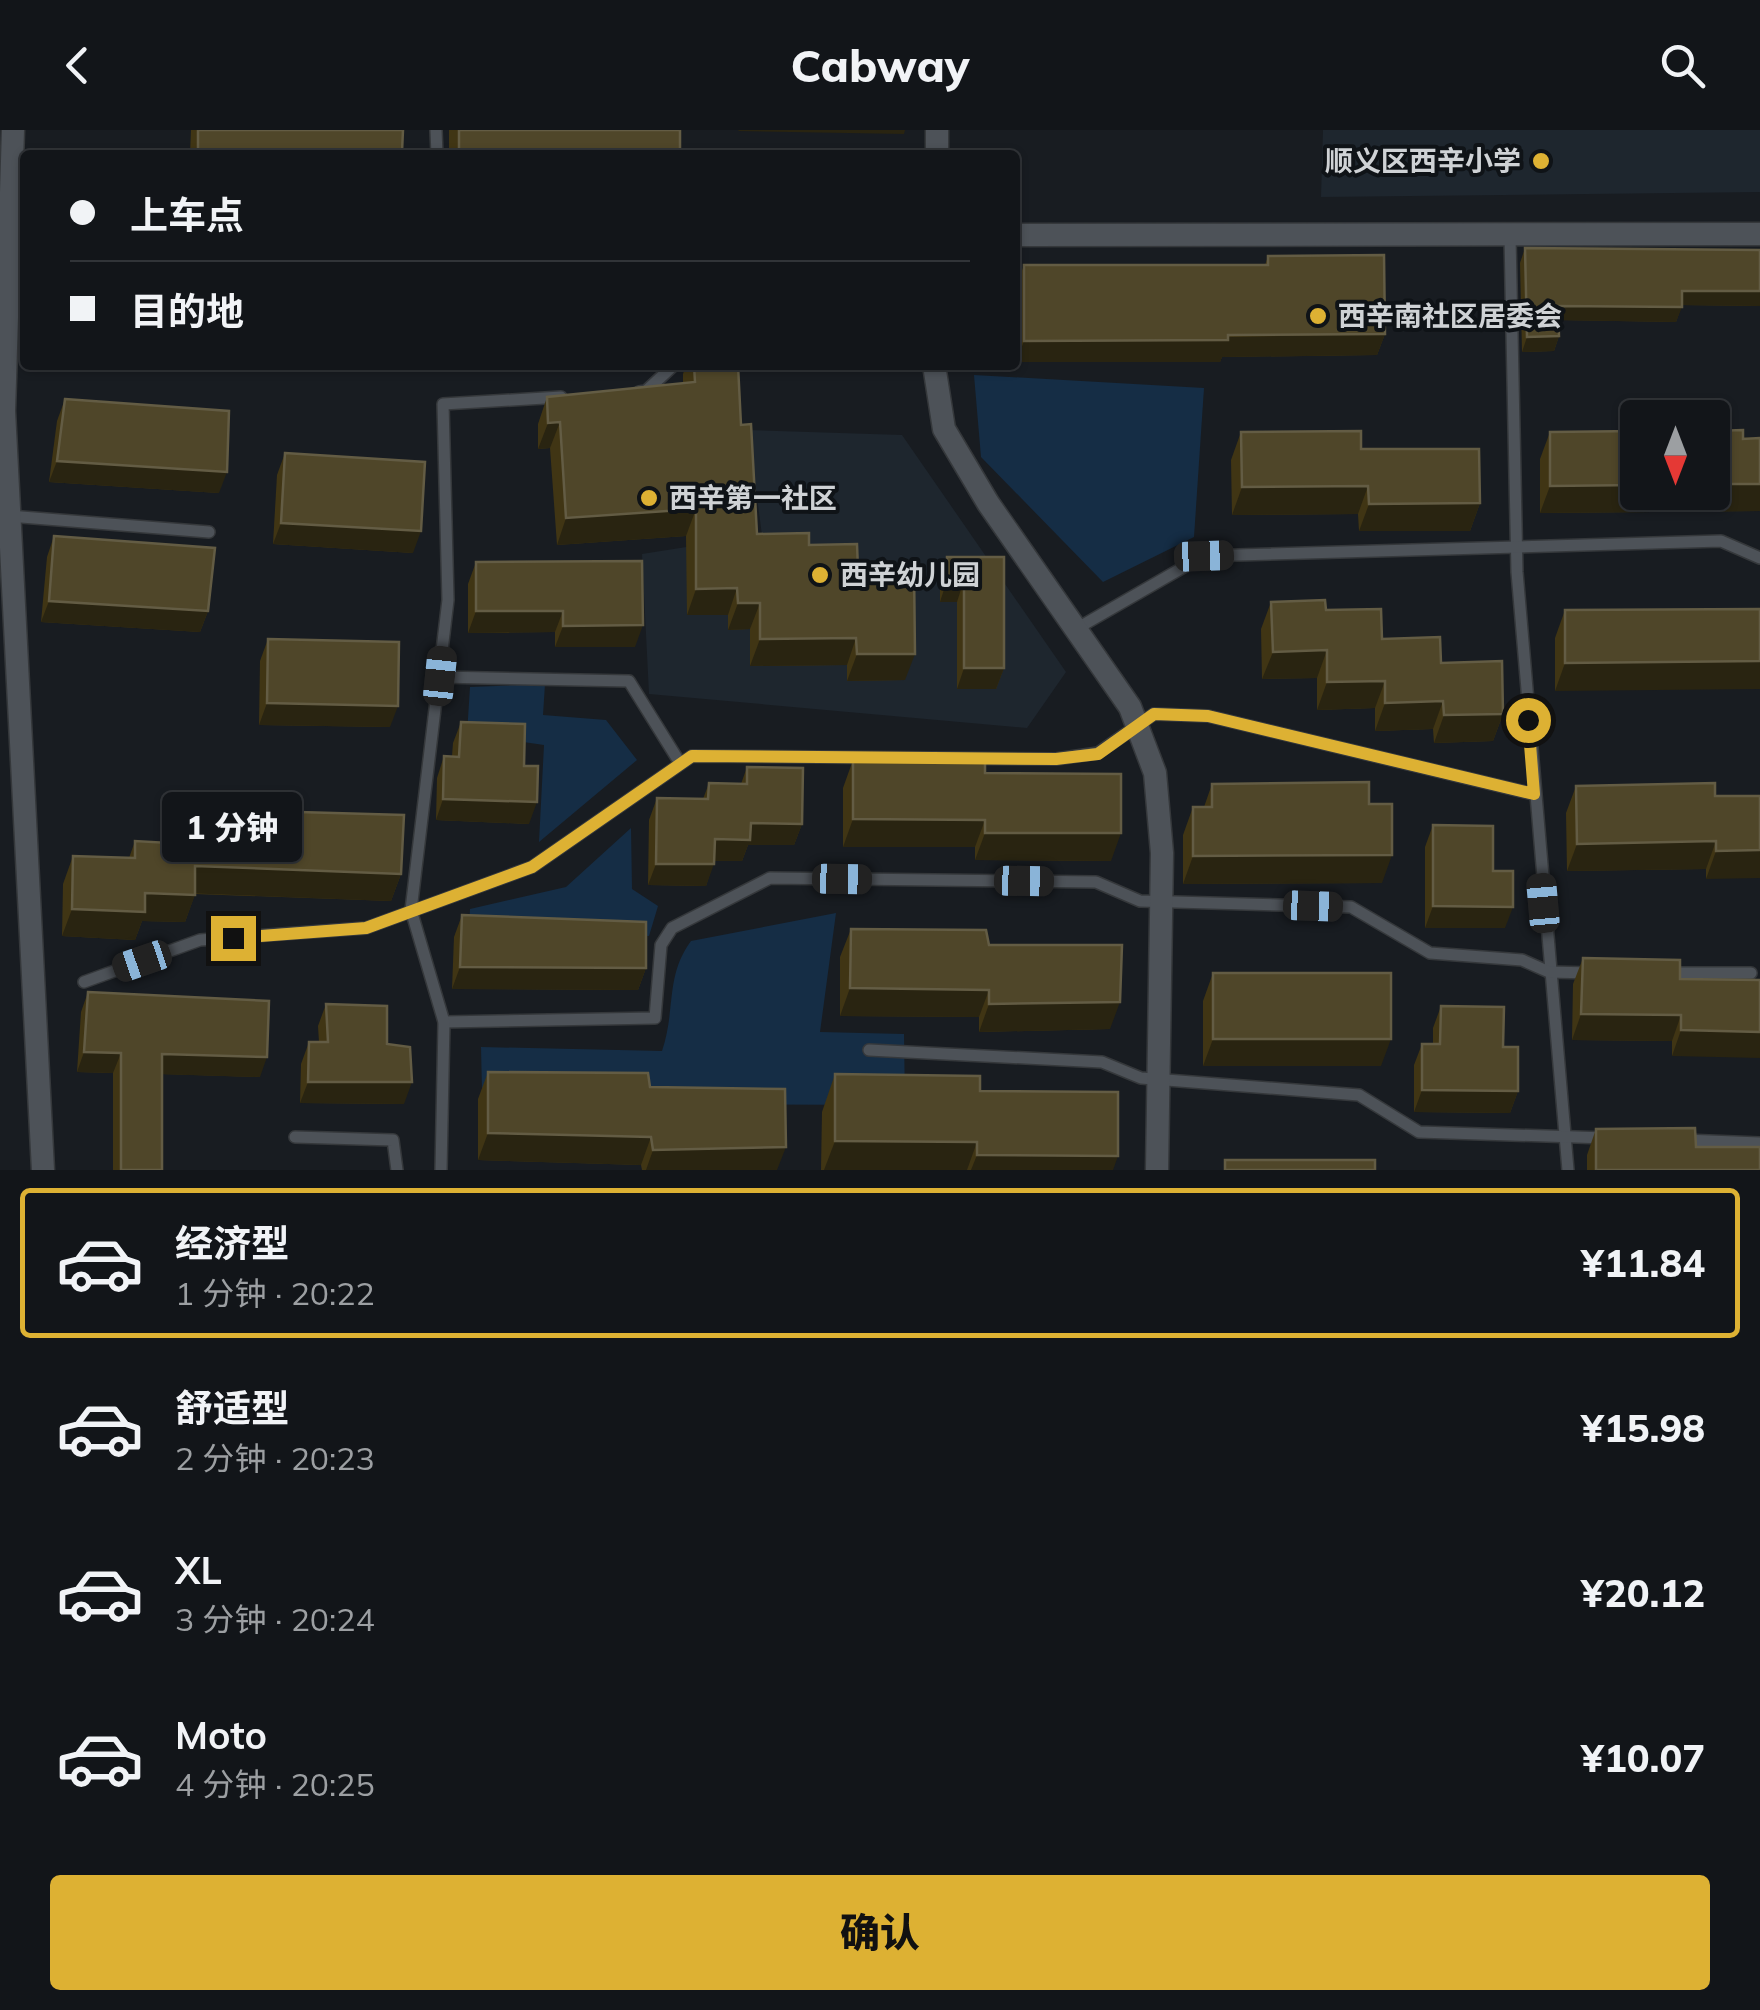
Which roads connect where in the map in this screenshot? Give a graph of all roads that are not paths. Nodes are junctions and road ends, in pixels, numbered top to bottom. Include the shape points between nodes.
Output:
1 (13, 130) edge
2 (1760, 234) edge
3 (1020, 235) edge
4 (1510, 236) junction
5 (669, 370) edge
6 (935, 370) edge
7 (628, 392) edge
8 (572, 396) edge
9 (10, 516) junction
10 (209, 532) dead end
11 (1516, 547) junction
12 (1760, 558) edge
13 (1076, 629) junction
14 (440, 676) junction
15 (1138, 726) junction
16 (680, 763) junction
17 (1534, 794) junction
18 (1162, 902) junction
19 (412, 910) junction
20 (1550, 972) junction
21 (1604, 973) edge
22 (1660, 973) edge
23 (1751, 974) dead end
24 (84, 982) dead end
25 (444, 1022) junction
26 (869, 1050) dead end
27 (1160, 1079) junction
28 (1565, 1136) junction
29 (295, 1137) dead end
30 (1624, 1138) edge
31 (1662, 1140) edge
32 (1760, 1142) edge
33 (43, 1170) edge
34 (397, 1170) edge
35 (441, 1170) edge
36 (1157, 1170) edge
37 (1568, 1170) edge

1 - 9 street via 4,411
2 - 4 street
3 - 4 street
4 - 11 lane
5 - 7 lane via 646,391
6 - 13 street via 944,430
8 - 14 lane via 443,404 448,600
9 - 10 lane
9 - 33 street
11 - 12 lane via 1720,541
11 - 13 lane via 1204,556
11 - 17 lane
13 - 15 street
14 - 16 lane via 628,681
14 - 19 lane
15 - 16 lane via 1098,754 1056,759 692,756
15 - 17 lane via 1154,714 1208,716
15 - 18 street via 1155,773
16 - 19 lane via 532,867
17 - 20 lane
18 - 20 lane via 1351,907 1430,953 1522,960
18 - 25 lane via 1140,901 1096,882 770,878 672,928 661,946 655,1018
18 - 27 street
19 - 24 lane via 366,928 200,940
19 - 25 lane
20 - 21 lane
20 - 28 lane
22 - 23 lane
25 - 35 lane
26 - 27 lane via 1102,1062
27 - 28 lane via 1359,1095 1419,1132
27 - 36 street
28 - 30 lane
28 - 37 lane
29 - 34 lane via 393,1140
31 - 32 lane

